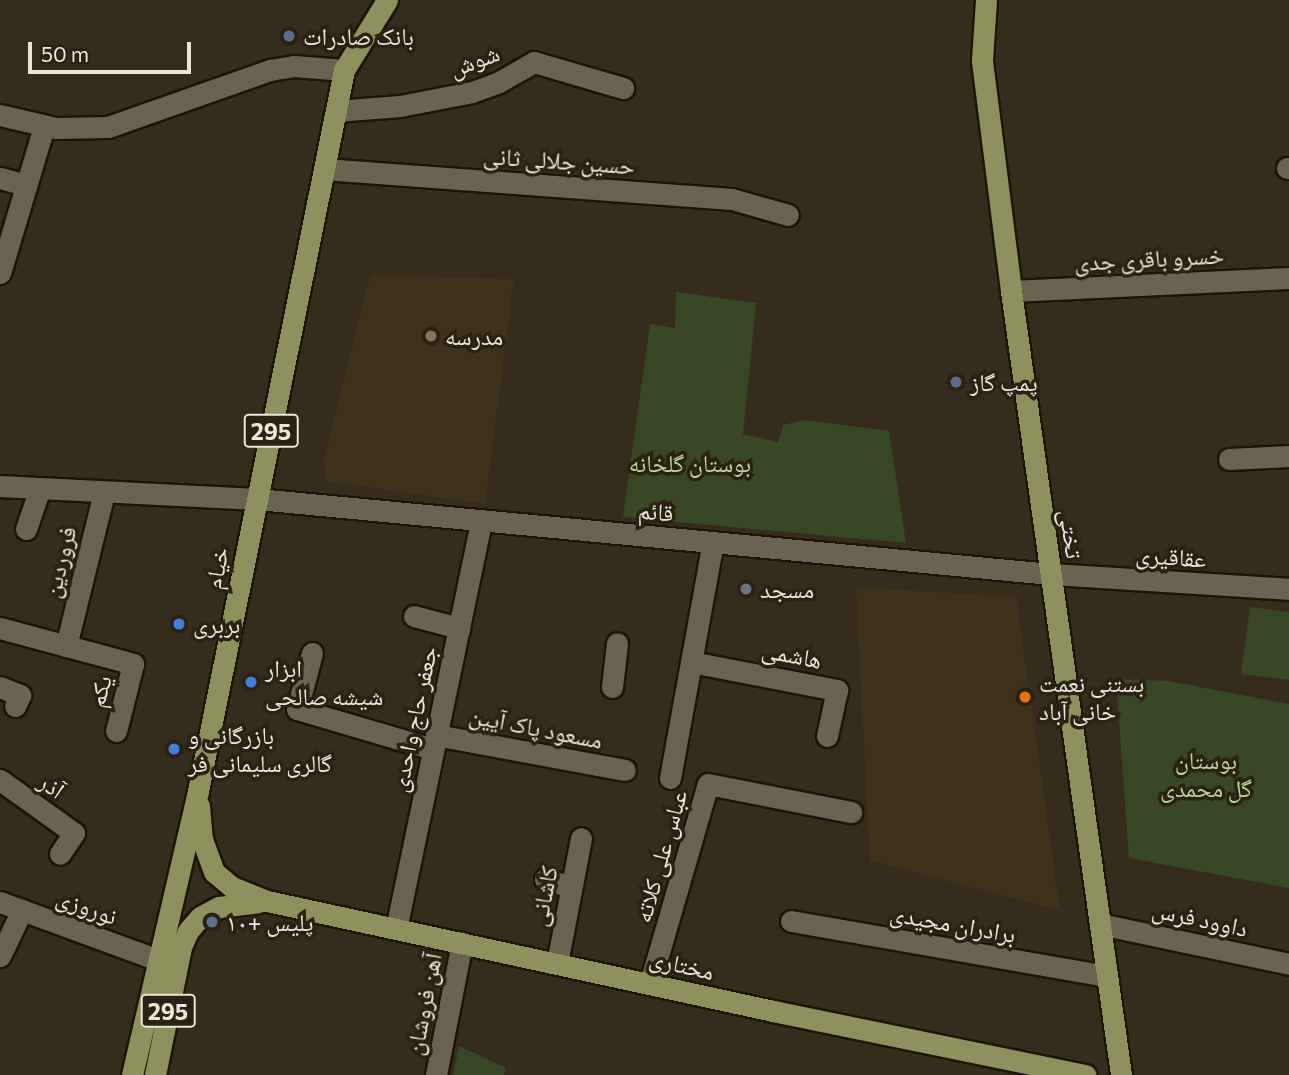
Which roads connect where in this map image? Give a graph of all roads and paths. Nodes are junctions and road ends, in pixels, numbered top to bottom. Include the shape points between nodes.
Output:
1 (387, 0) edge
2 (986, 0) edge
3 (344, 70) junction
4 (623, 88) dead end
5 (336, 111) junction
6 (0, 115) edge
7 (44, 126) junction
8 (324, 169) junction
9 (0, 178) edge
10 (26, 185) junction
11 (788, 215) dead end
12 (0, 273) edge
13 (1289, 278) edge
14 (1011, 291) junction
15 (1289, 456) edge
16 (1229, 459) dead end
17 (0, 486) edge
18 (40, 488) junction
19 (104, 492) junction
20 (257, 499) junction
21 (481, 521) junction
22 (26, 529) dead end
23 (713, 542) junction
24 (1051, 574) junction
25 (1289, 589) edge
26 (414, 616) dead end
27 (0, 628) edge
28 (459, 628) junction
29 (617, 643) dead end
30 (66, 646) junction
31 (312, 653) dead end
32 (691, 662) junction
33 (0, 687) edge
34 (612, 687) dead end
35 (16, 706) dead end
36 (116, 730) dead end
37 (827, 736) dead end
38 (435, 742) junction
39 (625, 770) dead end
40 (670, 778) dead end
41 (0, 780) edge
42 (198, 791) junction
43 (851, 812) dead end
44 (580, 838) dead end
45 (60, 854) dead end
46 (545, 879) dead end
47 (571, 887) junction
48 (267, 901) junction
49 (0, 902) edge
50 (22, 910) junction
51 (791, 921) dead end
52 (1100, 924) junction
53 (396, 929) junction
54 (462, 943) junction
55 (0, 956) edge
56 (156, 959) junction
57 (557, 963) junction
58 (1289, 964) edge
59 (1107, 976) junction
60 (650, 983) junction
61 (132, 1075) edge
62 (155, 1075) edge
63 (436, 1075) edge
64 (1086, 1075) edge
65 (1121, 1075) edge

1 - 3 main road, 295
2 - 14 main road, تختی via 982,61
3 - 5 main road, خیام / 295
3 - 7 street via 294,66 270,70 108,127
4 - 5 street, شوش via 534,62 499,82 448,98
5 - 8 main road, خیام / 295
6 - 7 street
7 - 10 street
8 - 11 street, حسین جلالی ثانی via 732,199
8 - 20 main road, خیام / 295
9 - 10 street
10 - 12 street
13 - 14 street, خسرو باقری جدی
14 - 24 main road, تختی
15 - 16 street
17 - 18 street, فروردین
18 - 19 street, فروردین
18 - 22 street
19 - 20 street, فروردین
19 - 30 street, فروردین
20 - 21 street, قائم
20 - 42 main road, خیام / 295
21 - 23 street, قائم
21 - 28 street, جعفر حاج واحدی
23 - 24 street, قائم
23 - 32 street
24 - 25 street, عقاقیری
24 - 52 main road, تختی
26 - 28 street
27 - 30 street
28 - 38 street, جعفر حاج واحدی
29 - 34 street
30 - 36 street, یکم via 134,664
31 - 38 street, مسعود پاک آیین via 297,709
32 - 37 street, هاشمی via 837,690
32 - 40 street
33 - 35 street via 20,695
38 - 39 street, مسعود پاک آیین
38 - 53 street, جعفر حاج واحدی
41 - 45 street, آذر via 74,833
42 - 48 main road, 295 via 202,839 214,872 233,887
42 - 56 main road, خیام / 295
43 - 60 street, عباس علی کلاته via 708,784
44 - 47 street, کاشانی
46 - 47 street
47 - 57 street, کاشانی
48 - 53 main road, مختاری
48 - 62 main road, 295 via 219,907 200,917 188,931
49 - 50 street, نوروزی
50 - 55 street
50 - 56 street, نوروزی
51 - 59 street, برادران مجیدی
52 - 58 street, داوود فرس
52 - 59 main road, تختی
53 - 54 main road, مختاری
54 - 57 main road, مختاری
54 - 63 street, آهن فروشان
56 - 61 main road, خیام / 295
57 - 60 main road, مختاری
59 - 65 main road, تختی
60 - 64 main road, مختاری

